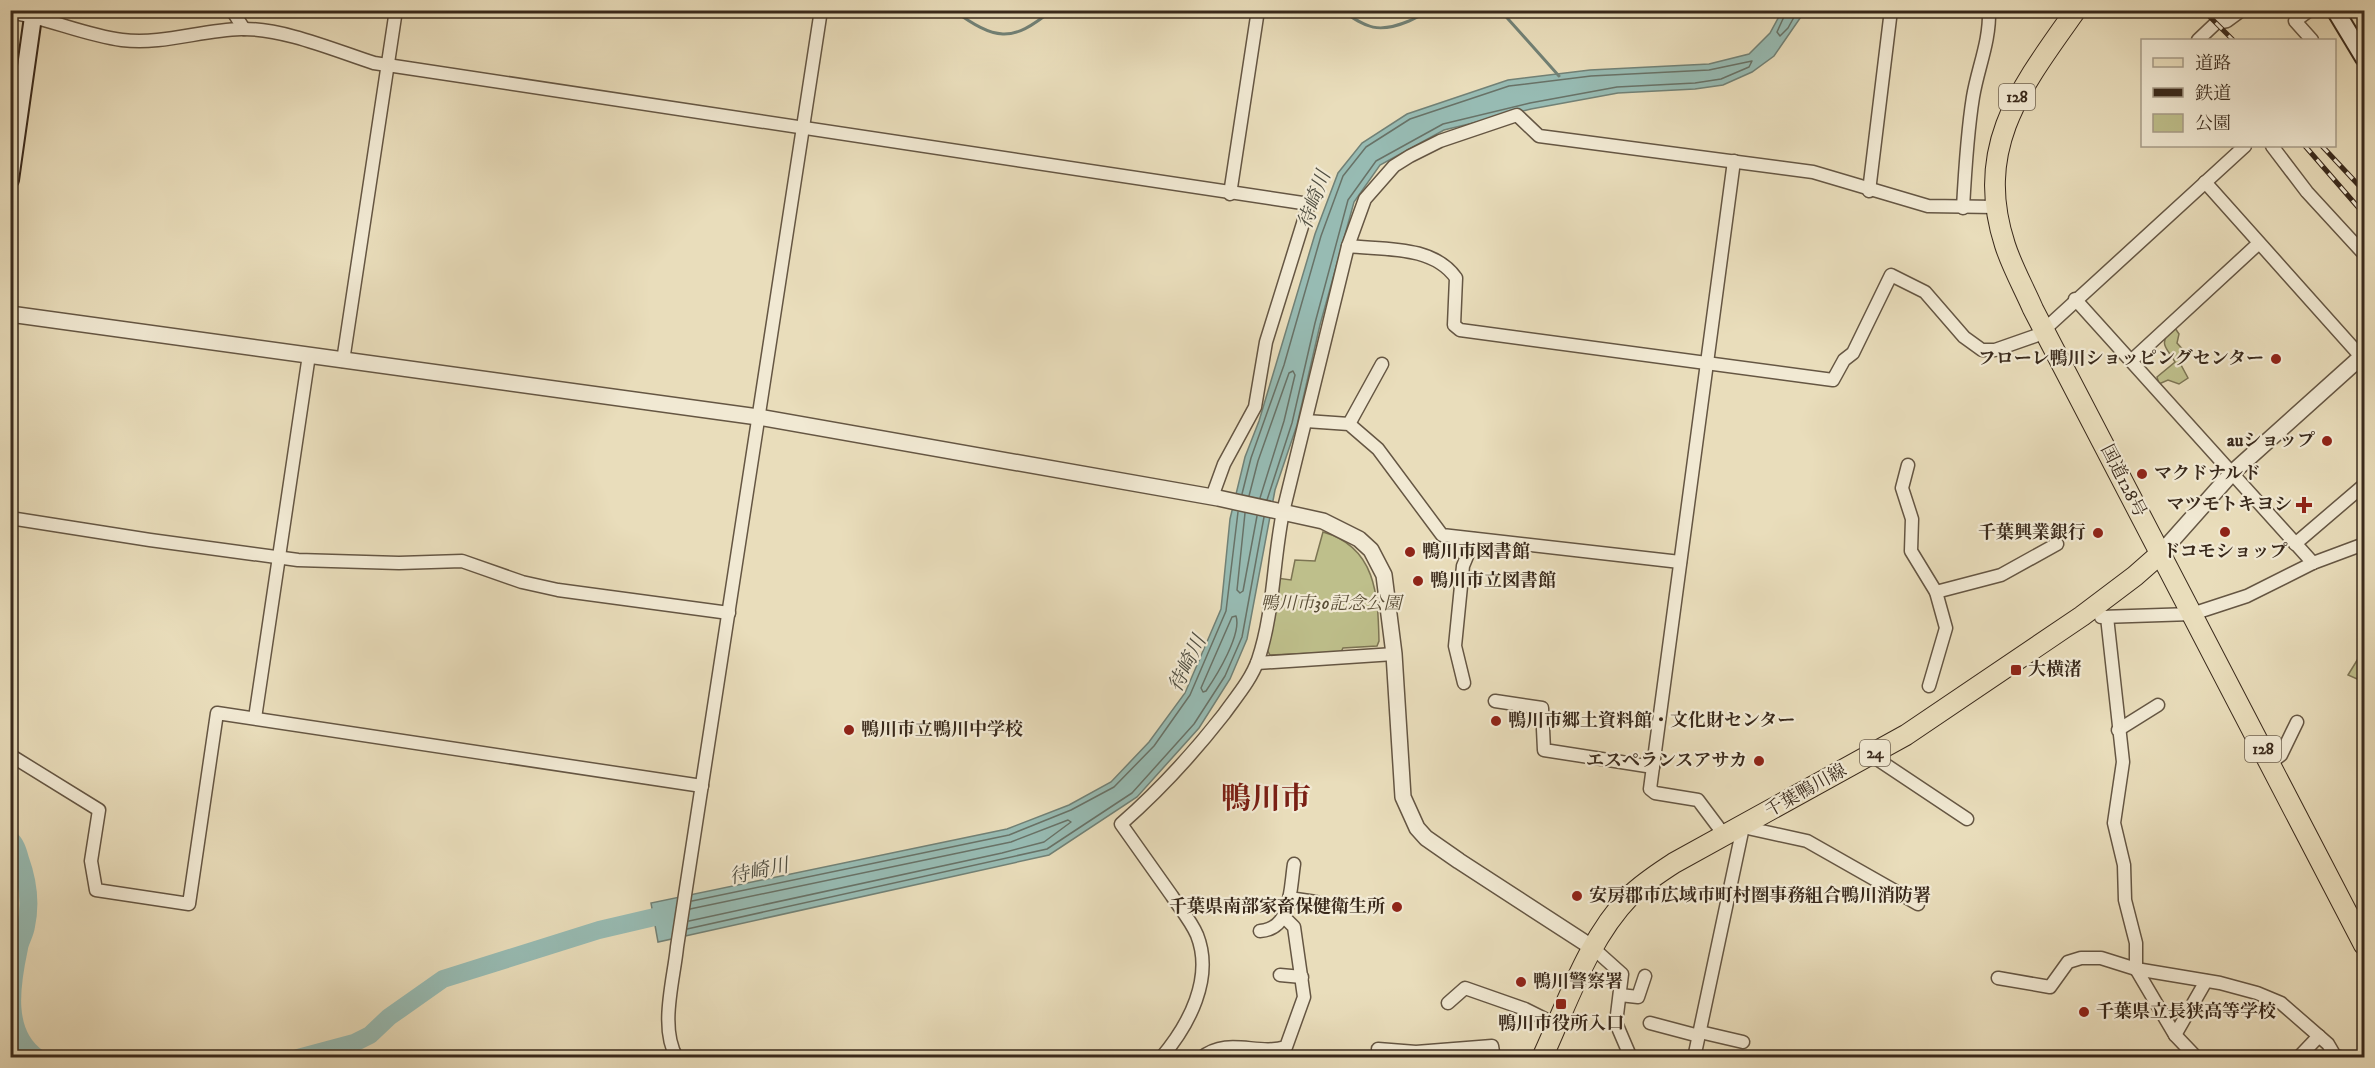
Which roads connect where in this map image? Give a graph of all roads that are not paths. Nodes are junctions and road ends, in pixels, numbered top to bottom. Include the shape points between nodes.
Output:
1 (232, 10) edge
2 (396, 10) edge
3 (821, 10) edge
4 (1258, 10) edge
5 (1891, 10) edge
6 (1989, 10) edge
7 (2076, 10) edge
8 (2242, 10) edge
9 (2310, 10) edge
10 (2335, 10) edge
11 (10, 12) edge
12 (34, 13) edge
13 (244, 29) junction
14 (2199, 39) edge
15 (2311, 39) edge
16 (2364, 58) edge
17 (388, 64) junction
18 (804, 127) junction
19 (2244, 147) edge
20 (2272, 147) edge
21 (1734, 161) junction
22 (10, 180) edge
23 (2205, 182) junction
24 (1869, 191) junction
25 (1230, 194) junction
26 (1996, 207) junction
27 (1963, 208) junction
28 (2259, 243) junction
29 (1348, 246) junction
30 (2364, 254) edge
31 (2075, 299) junction
32 (10, 314) edge
33 (2044, 329) junction
34 (309, 355) junction
35 (2363, 359) edge
36 (343, 361) junction
37 (1707, 361) junction
38 (2131, 361) junction
39 (1382, 364) dead end
40 (758, 417) junction
41 (1306, 421) junction
42 (1349, 424) junction
43 (1908, 465) dead end
44 (2232, 473) junction
45 (2364, 485) edge
46 (1215, 497) junction
47 (1282, 511) junction
48 (10, 518) edge
49 (1474, 539) junction
50 (2057, 543) dead end
51 (2295, 544) junction
52 (2364, 544) edge
53 (2160, 554) junction
54 (279, 558) junction
55 (1680, 562) junction
56 (2313, 563) junction
57 (1936, 592) junction
58 (729, 614) junction
59 (2192, 614) junction
60 (2082, 616) junction
61 (2107, 617) junction
62 (1394, 654) junction
63 (1257, 663) junction
64 (1464, 683) dead end
65 (1929, 686) dead end
66 (1495, 701) dead end
67 (2158, 705) dead end
68 (255, 718) junction
69 (2297, 722) dead end
70 (2118, 730) junction
71 (10, 755) edge
72 (1871, 755) junction
73 (2270, 763) junction
74 (1653, 767) junction
75 (702, 786) junction
76 (1967, 819) dead end
77 (1743, 827) junction
78 (1725, 836) junction
79 (1294, 864) dead end
80 (1289, 898) junction
81 (1316, 902) dead end
82 (1918, 904) dead end
83 (2358, 915) edge
84 (1285, 918) junction
85 (1260, 931) dead end
86 (2364, 945) edge
87 (1593, 948) junction
88 (2136, 969) junction
89 (1280, 975) dead end
90 (1645, 976) dead end
91 (1302, 977) junction
92 (1998, 978) dead end
93 (2206, 981) junction
94 (1620, 995) junction
95 (1448, 1003) dead end
96 (1650, 1023) dead end
97 (1557, 1025) junction
98 (1700, 1034) junction
99 (2175, 1035) junction
100 (2319, 1036) junction
101 (1743, 1042) dead end
102 (1378, 1049) dead end
103 (1234, 1052) edge
104 (671, 1055) edge
105 (1393, 1055) edge
106 (1161, 1058) edge
107 (1201, 1058) edge
108 (1494, 1058) edge
109 (1542, 1058) edge
110 (1631, 1058) edge
111 (1694, 1058) edge
112 (2197, 1058) edge
113 (2298, 1058) edge
114 (2344, 1058) edge

1 - 13 street
2 - 17 street
3 - 18 street
4 - 25 street
5 - 24 street
6 - 27 street via 1990,32 1967,139
7 - 26 main road, 国道128号 / 128 via 2024,85 2006,121 1995,168
8 - 14 street via 2227,21 2216,23
9 - 15 street via 2295,21
10 - 16 main road
11 - 12 street
12 - 13 street via 123,40 179,39
12 - 22 main road
13 - 17 street via 281,34
17 - 18 street
17 - 36 street
18 - 25 street
18 - 40 street
19 - 23 street
20 - 30 street
21 - 24 street via 1813,172
21 - 29 street via 1539,136 1517,115 1440,141 1394,166 1365,198
21 - 37 street
23 - 28 street
23 - 31 street
24 - 27 street via 1928,206
25 - 46 street via 1309,204 1266,342 1255,407 1224,464
26 - 27 street
26 - 33 main road, 国道128号 / 128 via 2005,246
28 - 35 street
28 - 38 street
29 - 37 street via 1423,254 1439,261 1456,278 1452,318 1460,330
29 - 41 street
31 - 33 street
31 - 38 street
32 - 34 street
33 - 37 street via 1995,350 1982,350 1964,337 1925,292 1891,275 1853,353 1844,360 1833,380
33 - 53 main road, 国道128号 / 128
34 - 36 street
34 - 54 street
35 - 44 street
36 - 40 street
37 - 55 street
38 - 44 street
39 - 42 street
40 - 46 street
40 - 58 street
41 - 42 street
41 - 47 street
42 - 49 street via 1378,449 1436,530 1448,537
43 - 57 street via 1902,488 1912,519 1911,551
44 - 51 street
44 - 53 street
45 - 51 street
46 - 47 street
47 - 62 street via 1340,528 1371,550 1388,590
47 - 63 street via 1266,629
48 - 54 street
49 - 55 street
49 - 64 street via 1463,566 1455,646
50 - 57 street via 2001,575
51 - 56 street
52 - 56 street
53 - 59 main road, 国道128号 / 128
53 - 60 main road, 千葉鴨川線 / 24
54 - 58 street via 399,563 462,561 558,590
54 - 68 street
55 - 74 street
56 - 59 street via 2247,596
57 - 65 street via 1946,628
58 - 75 street
59 - 61 street
59 - 73 main road, 国道128号 / 128
60 - 61 street
60 - 72 main road, 千葉鴨川線 / 24
61 - 70 street
62 - 63 street
62 - 87 street via 1403,796 1417,828 1459,861
63 - 106 street via 1199,746 1163,787 1121,824 1188,919 1200,946 1195,1006
66 - 74 street via 1542,708 1544,750
67 - 70 street
68 - 71 street via 217,713 189,904 96,890 91,861 99,810
68 - 75 street
69 - 73 street via 2281,755
70 - 88 street via 2122,774 2114,823 2124,865 2125,900 2136,943
72 - 76 street
72 - 77 main road, 千葉鴨川線 / 24
73 - 83 main road, 国道128号 / 128
74 - 78 street via 1650,789 1698,800
75 - 104 street via 677,947 669,1023
77 - 78 main road, 千葉鴨川線 / 24
77 - 82 street via 1807,841
77 - 98 street
78 - 87 main road, 千葉鴨川線 / 24 via 1638,888
79 - 80 street
80 - 81 street
80 - 84 street
83 - 86 main road, 国道128号 / 128
84 - 85 street via 1270,930
84 - 91 street via 1294,927
87 - 94 street via 1622,974
87 - 97 main road, 千葉鴨川線 / 24
88 - 92 street via 2101,958 2081,958 2068,962 2050,987
88 - 93 street
88 - 99 street
89 - 91 street
90 - 94 street via 1638,997
91 - 103 street via 1304,997 1286,1047
93 - 99 street
93 - 100 street via 2281,1003
94 - 110 street via 1617,1031
95 - 97 street via 1465,988
96 - 98 street
97 - 109 main road, 千葉鴨川線 / 24
98 - 101 street
98 - 111 street
99 - 112 street
100 - 113 street
100 - 114 street via 2336,1056
102 - 105 street
103 - 107 street via 1217,1048
105 - 108 street via 1492,1046

